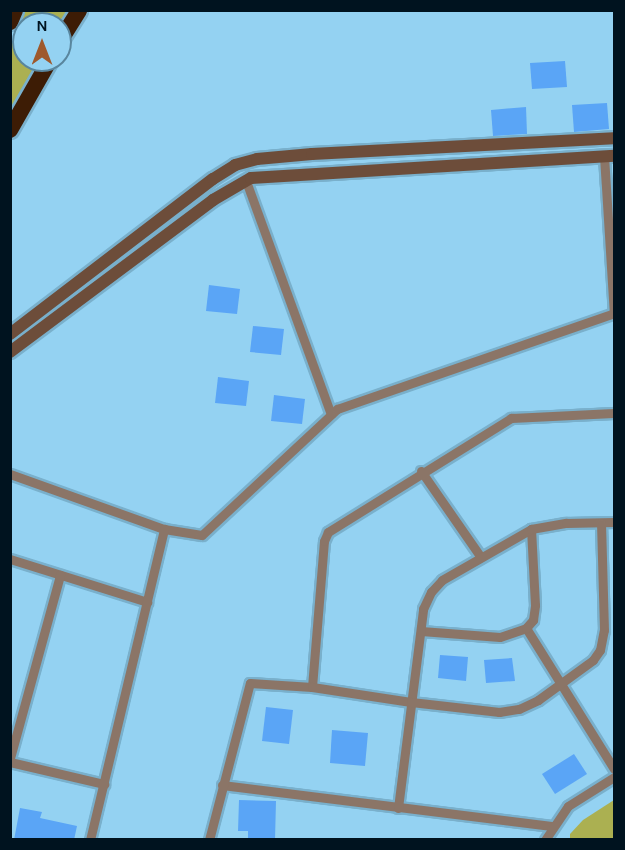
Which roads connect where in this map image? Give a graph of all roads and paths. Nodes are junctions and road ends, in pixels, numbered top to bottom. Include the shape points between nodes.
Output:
1 (15, 10) edge
2 (10, 22) edge
3 (43, 72) edge
4 (10, 130) edge
5 (615, 138) edge
6 (609, 156) edge
7 (246, 181) junction
8 (614, 313) edge
9 (10, 334) edge
10 (10, 352) edge
11 (615, 413) edge
12 (331, 414) junction
13 (421, 471) junction
14 (10, 474) edge
15 (615, 522) edge
16 (601, 523) junction
17 (531, 528) junction
18 (165, 529) junction
19 (480, 556) junction
20 (10, 559) edge
21 (60, 575) junction
22 (147, 602) junction
23 (526, 628) junction
24 (421, 631) junction
25 (559, 683) junction
26 (312, 687) junction
27 (411, 702) junction
28 (10, 760) edge
29 (615, 768) edge
30 (615, 777) edge
31 (104, 784) junction
32 (222, 785) junction
33 (399, 808) junction
34 (553, 826) junction
35 (90, 840) edge
36 (209, 840) edge
37 (544, 840) edge

1 - 2 highway
3 - 4 highway
5 - 9 street via 312,154 235,165
6 - 7 street via 268,175
6 - 8 street
7 - 10 street via 213,200
7 - 12 street
8 - 12 street
11 - 13 street via 511,418
12 - 18 street via 202,535
13 - 19 street
13 - 26 street via 328,532 324,541
14 - 18 street
15 - 16 street
16 - 17 street
16 - 25 street via 604,630 600,650 593,660
17 - 19 street
17 - 23 street via 535,605
18 - 22 street
19 - 24 street via 442,580 431,592 423,609
20 - 21 street
21 - 22 street
21 - 28 street
22 - 31 street
23 - 24 street via 500,637
23 - 25 street
24 - 27 street
25 - 27 street via 538,700 519,709 499,712
25 - 29 street
26 - 27 street
26 - 32 street via 250,683
27 - 33 street
28 - 31 street
30 - 34 street via 568,806
31 - 35 street
32 - 33 street
32 - 36 street
33 - 34 street
34 - 37 street

